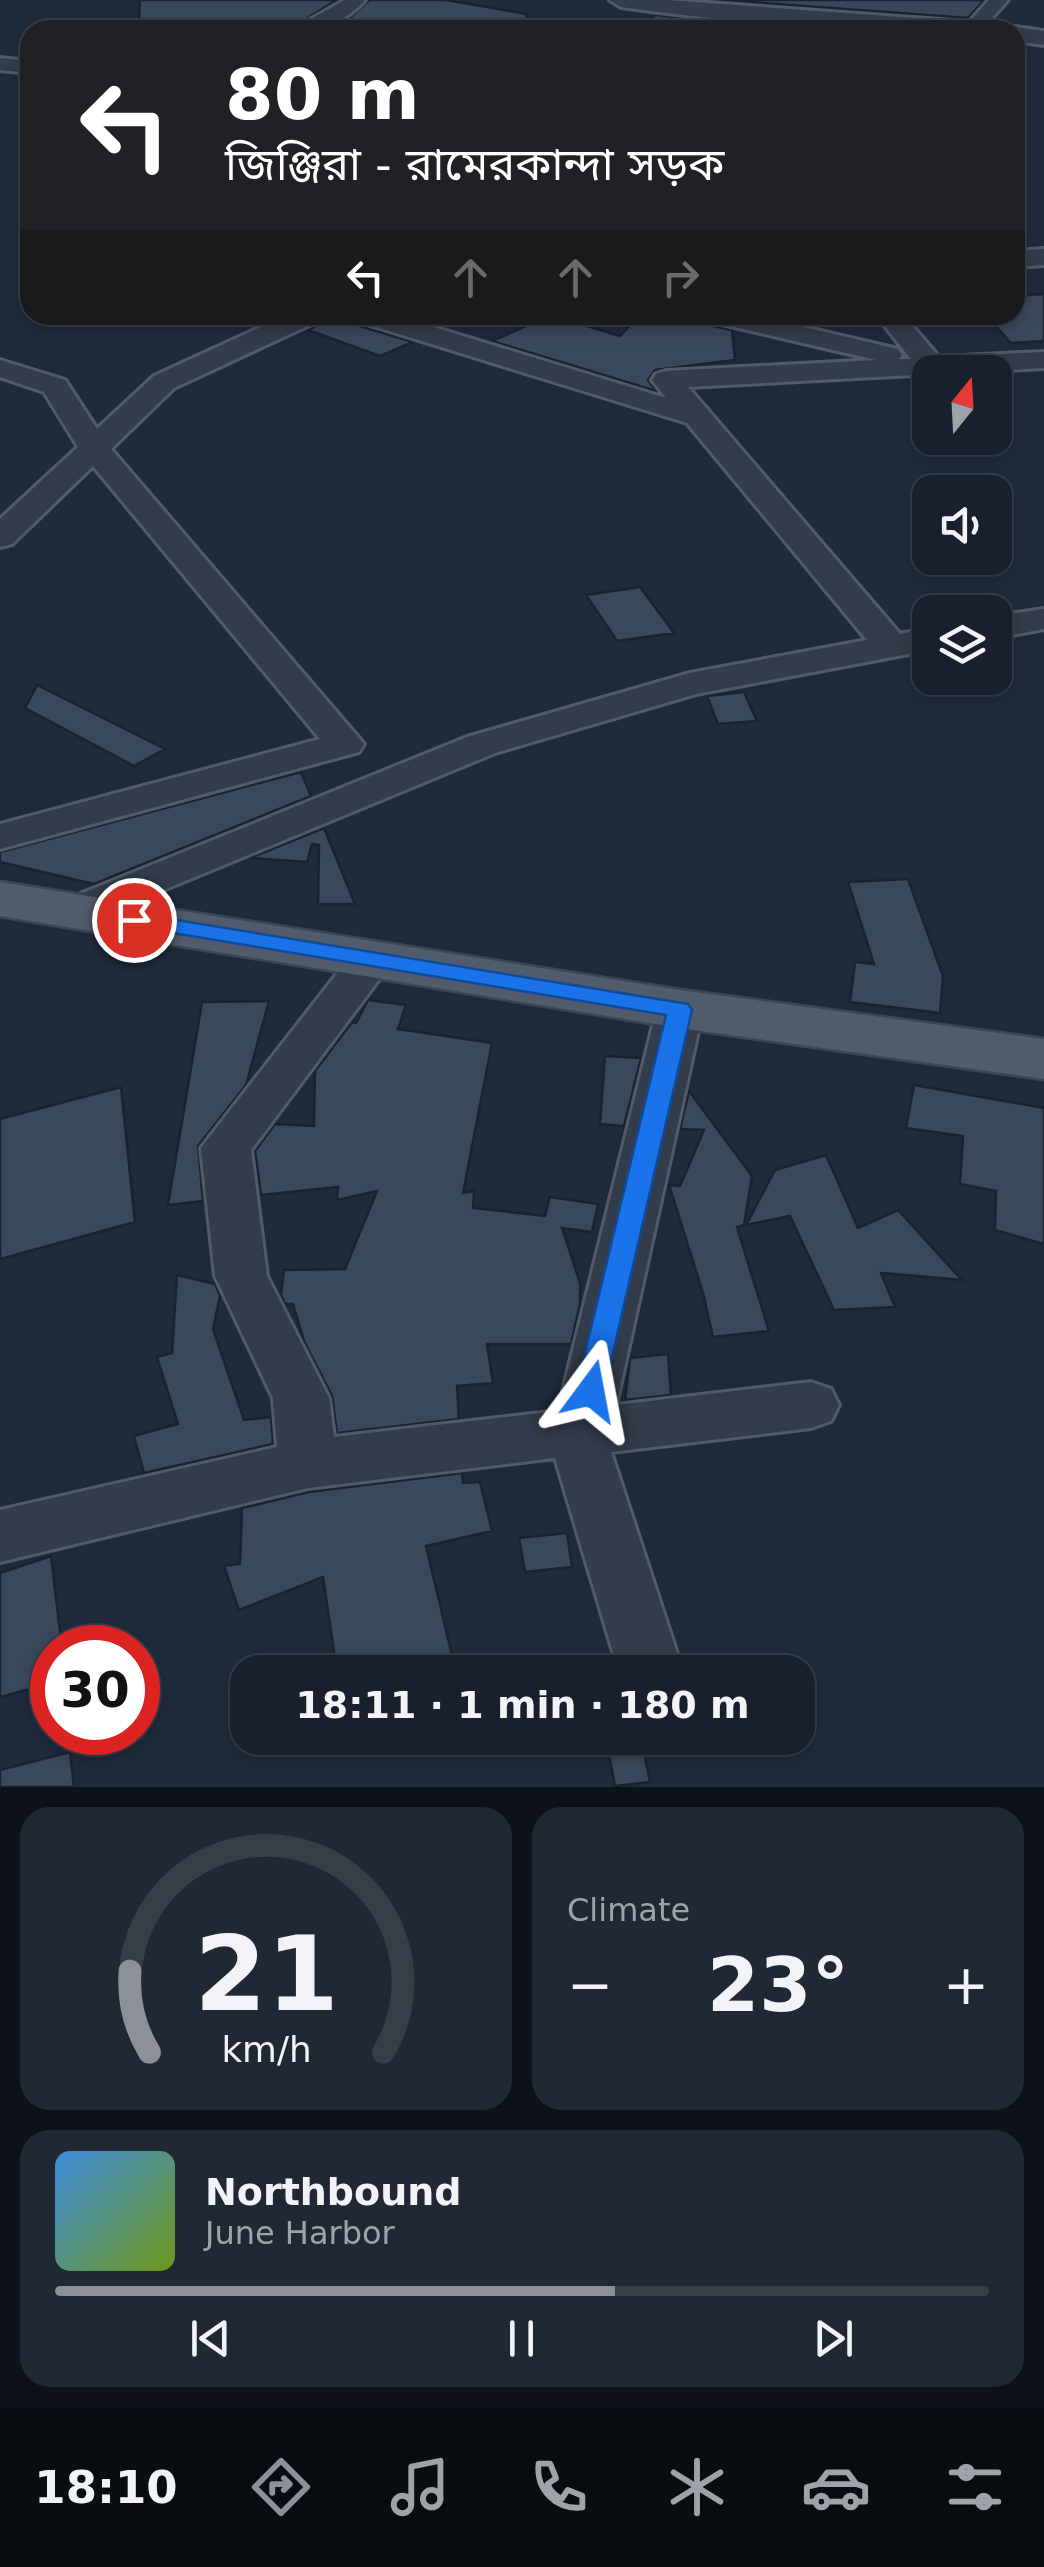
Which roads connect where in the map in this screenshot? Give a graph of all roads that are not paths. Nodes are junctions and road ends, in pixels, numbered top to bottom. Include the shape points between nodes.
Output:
1 (356, 0) edge
2 (620, 0) edge
3 (998, 0) edge
4 (324, 20) edge
5 (830, 20) edge
6 (977, 20) edge
7 (287, 325) edge
8 (398, 325) edge
9 (774, 325) edge
10 (897, 325) edge
11 (923, 355) edge
12 (1044, 360) edge
13 (912, 361) edge
14 (1012, 362) edge
15 (912, 367) edge
16 (0, 368) edge
17 (697, 417) junction
18 (94, 448) junction
19 (0, 538) edge
20 (1044, 619) edge
21 (1012, 624) edge
22 (912, 642) edge
23 (891, 646) junction
24 (0, 837) edge
25 (0, 899) edge
26 (73, 912) junction
27 (373, 958) junction
28 (680, 1010) junction
29 (1044, 1059) edge
30 (811, 1405) dead end
31 (582, 1429) junction
32 (308, 1464) junction
33 (0, 1536) edge
34 (646, 1655) edge

1 - 4 street
2 - 5 street
3 - 6 street
7 - 18 street via 164,382
8 - 17 street
9 - 13 street
10 - 11 street
12 - 14 street
15 - 17 street via 666,380
16 - 18 street via 55,386
17 - 23 street
18 - 19 street
18 - 24 street via 346,744
20 - 21 street
22 - 23 street
23 - 26 street via 690,684 480,744
25 - 26 main road
26 - 27 main road
27 - 28 main road
27 - 32 street via 226,1148 242,1276 301,1398
28 - 29 main road
28 - 31 street
30 - 31 street
31 - 32 street
31 - 34 street via 582,1452
32 - 33 street

